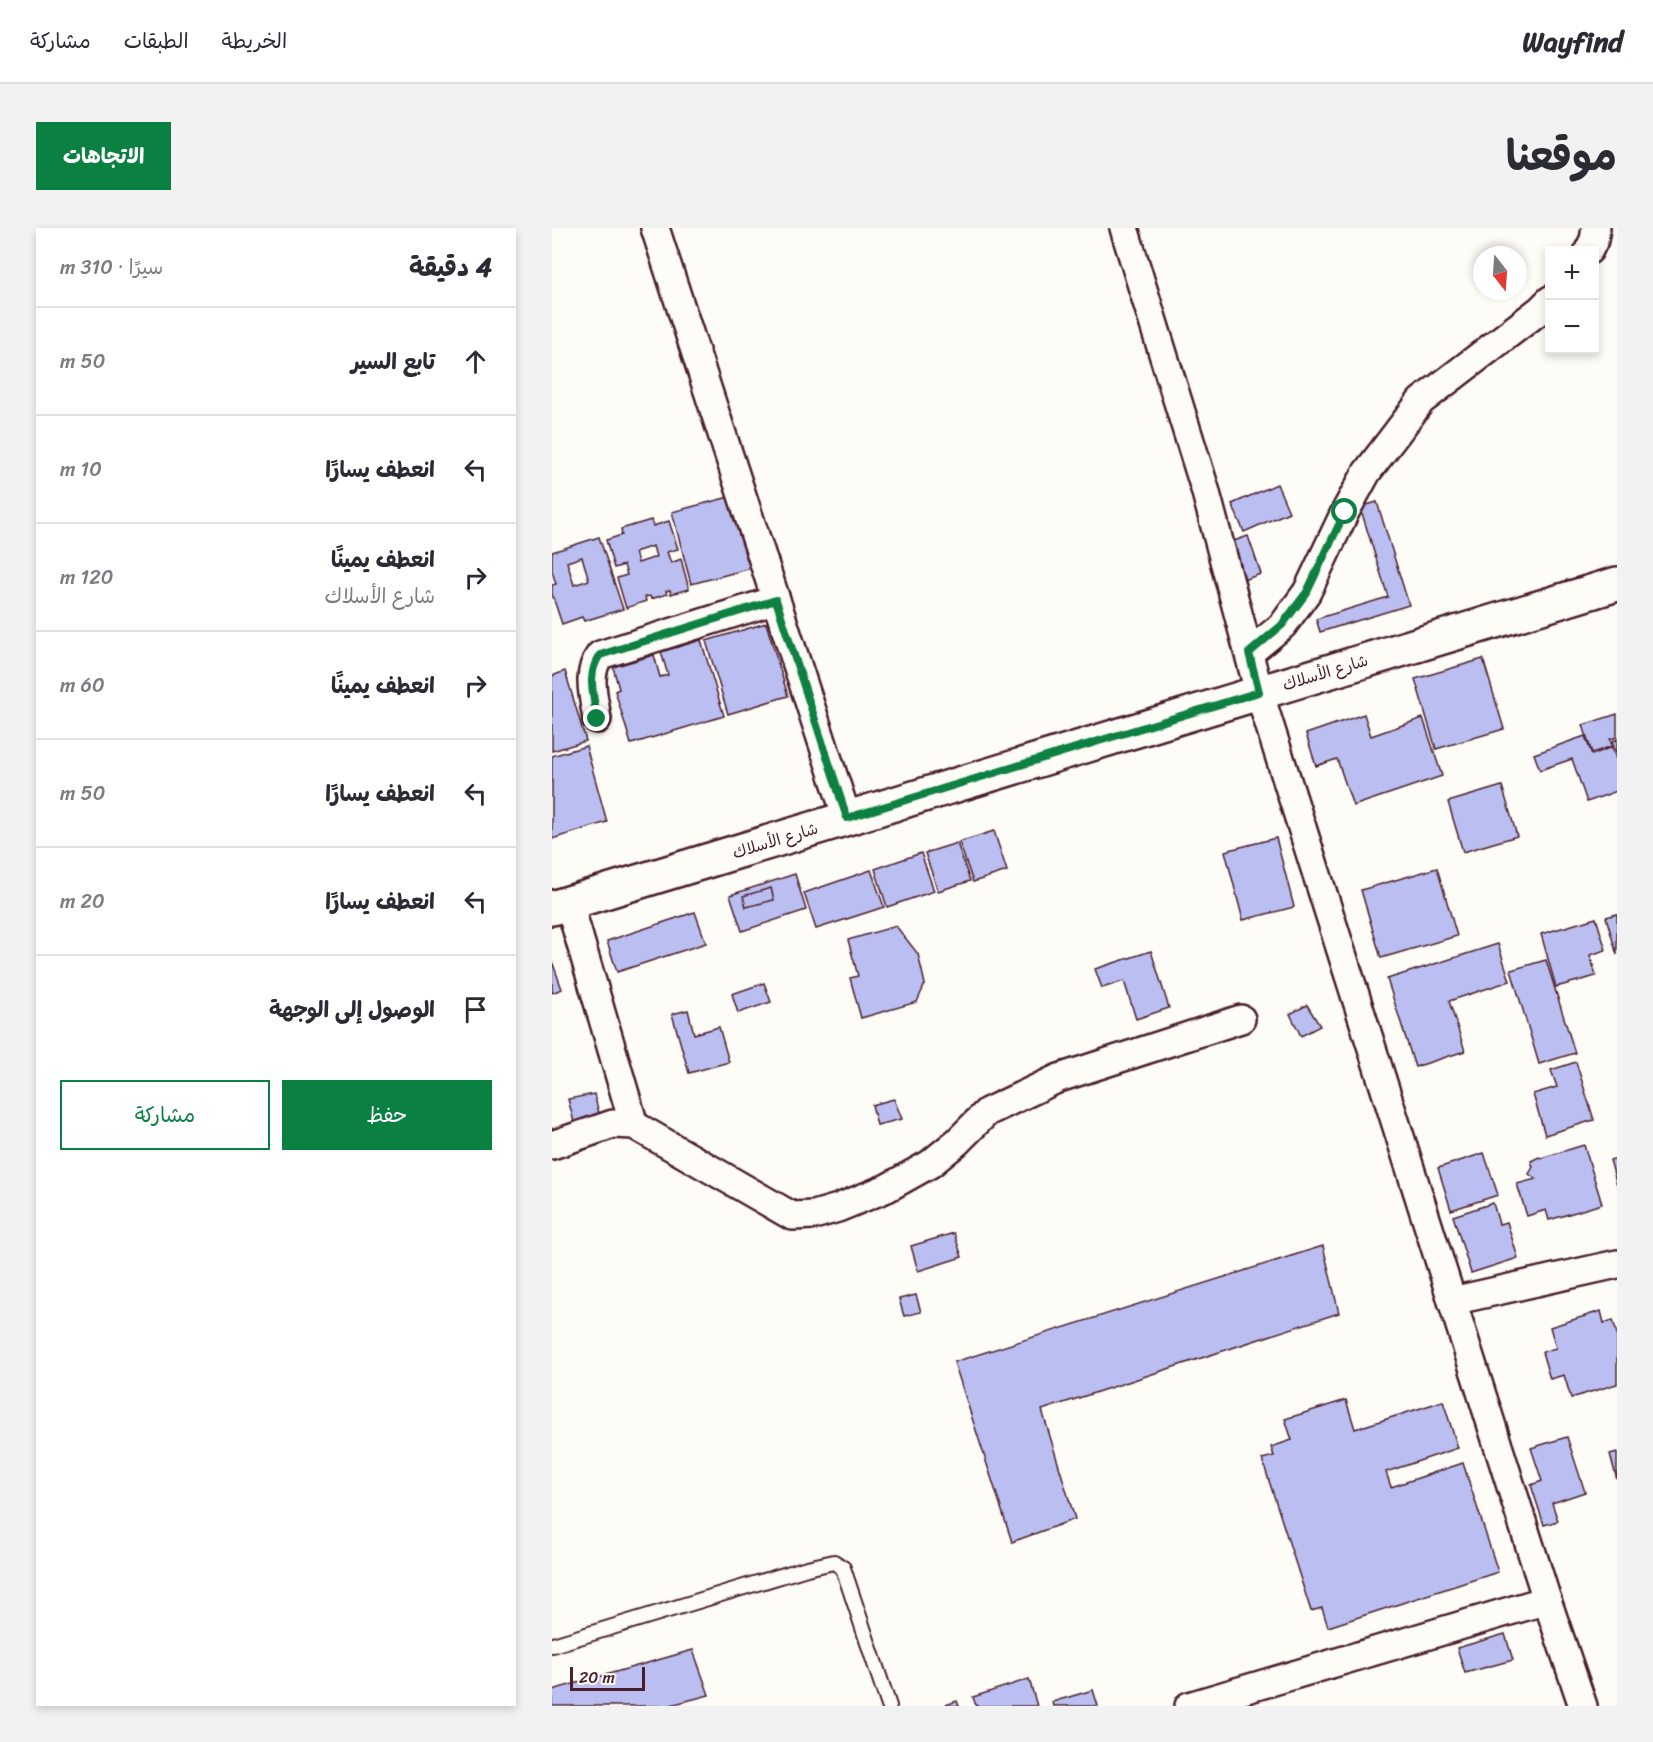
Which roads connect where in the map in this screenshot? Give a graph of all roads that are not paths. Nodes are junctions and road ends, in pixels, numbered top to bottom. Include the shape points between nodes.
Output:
1 (655, 228) edge
2 (1124, 228) edge
3 (1596, 228) edge
4 (1591, 246) edge
5 (1545, 305) edge
6 (1617, 584) edge
7 (776, 600) junction
8 (1249, 653) junction
9 (1259, 692) junction
10 (597, 719) dead end
11 (847, 818) junction
12 (561, 906) edge
13 (1241, 1019) dead end
14 (634, 1125) junction
15 (552, 1145) edge
16 (1617, 1264) edge
17 (1452, 1301) junction
18 (1547, 1600) junction
19 (553, 1645) edge
20 (889, 1706) edge
21 (1189, 1706) edge
22 (1583, 1706) edge

1 - 7 street
2 - 8 street via 1205,489
3 - 4 street
5 - 8 street via 1421,401 1367,472 1307,592 1282,625
6 - 9 street, شارع الأسلاك
7 - 10 street via 600,655 593,665 591,679
7 - 11 street
8 - 9 street
9 - 11 street, شارع الأسلاك
9 - 17 street
11 - 12 street, شارع الأسلاك
12 - 14 street
13 - 14 street via 1059,1078 987,1112 930,1164 896,1184 814,1215 792,1216
14 - 15 street via 613,1124
16 - 17 street
17 - 18 street
18 - 21 street
18 - 22 street
19 - 20 lane via 834,1562 843,1568

